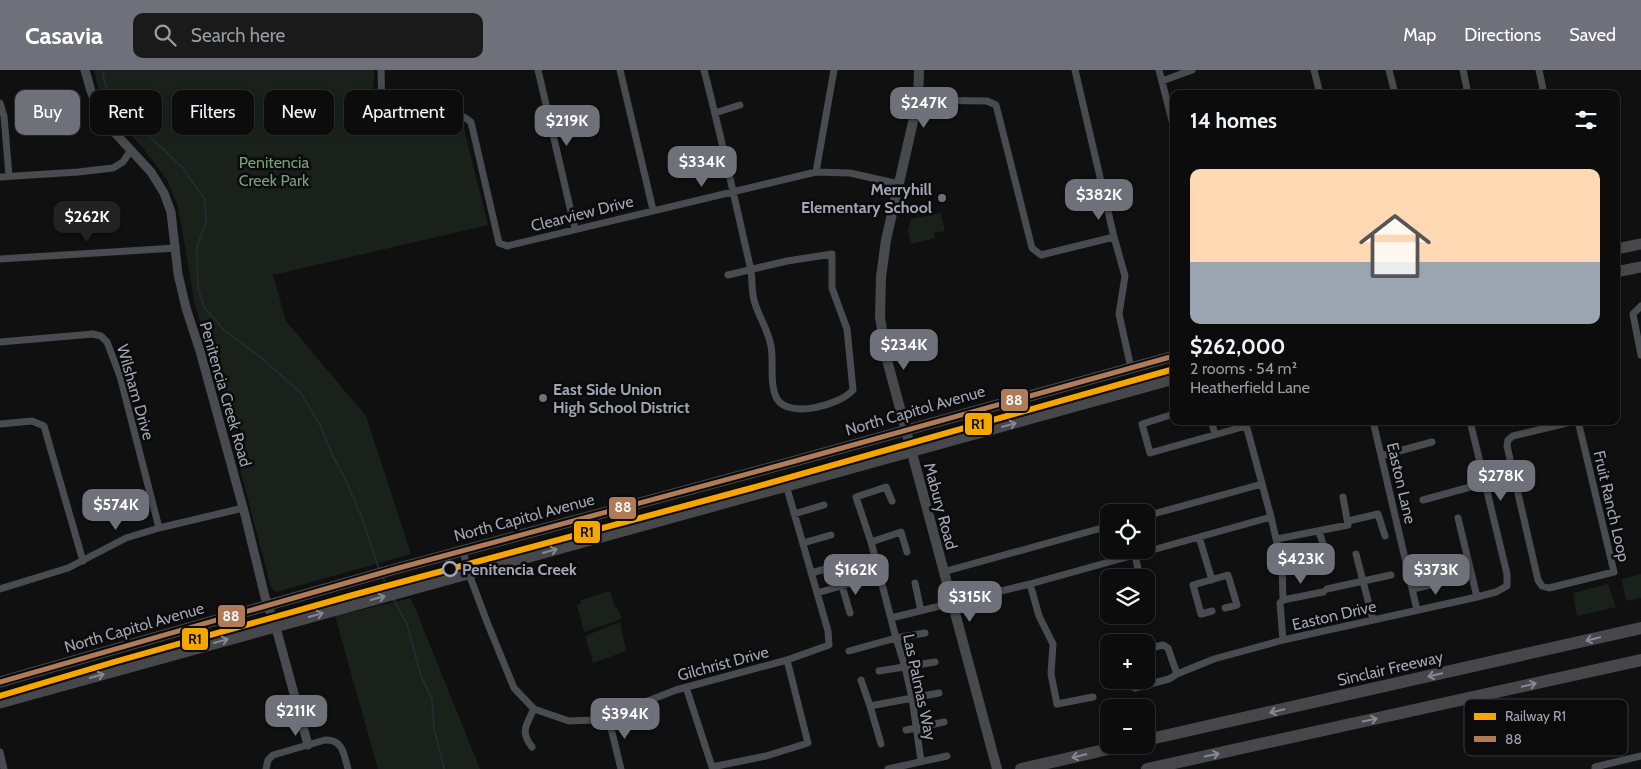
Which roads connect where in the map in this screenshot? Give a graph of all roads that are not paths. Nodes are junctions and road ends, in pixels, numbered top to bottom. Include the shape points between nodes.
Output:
1 (85, 70) edge
2 (381, 70) edge
3 (538, 70) edge
4 (620, 70) edge
5 (704, 70) edge
6 (834, 70) edge
7 (919, 70) edge
8 (1075, 70) edge
9 (1159, 70) edge
10 (1192, 70) edge
11 (1314, 70) edge
12 (1389, 70) edge
13 (1463, 70) edge
14 (1539, 70) edge
15 (1162, 81) junction
16 (1319, 90) edge
17 (1394, 90) edge
18 (1467, 90) edge
19 (1543, 90) edge
20 (918, 100) junction
21 (0, 103) edge
22 (740, 105) dead end
23 (1170, 112) edge
24 (715, 113) junction
25 (132, 150) junction
26 (816, 172) junction
27 (9, 176) junction
28 (0, 177) edge
29 (899, 184) junction
30 (733, 192) junction
31 (653, 210) junction
32 (576, 229) junction
33 (1114, 237) junction
34 (1641, 244) edge
35 (176, 248) junction
36 (1620, 248) edge
37 (0, 259) edge
38 (1641, 267) edge
39 (751, 270) junction
40 (1620, 271) edge
41 (728, 275) dead end
42 (1641, 306) edge
43 (0, 342) edge
44 (1641, 355) edge
45 (1170, 357) edge
46 (1131, 368) junction
47 (1170, 380) edge
48 (1170, 415) edge
49 (0, 424) edge
50 (1212, 425) edge
51 (1243, 425) edge
52 (1246, 425) edge
53 (1374, 425) edge
54 (1471, 425) edge
55 (1559, 425) edge
56 (1577, 425) edge
57 (906, 430) junction
58 (1215, 434) junction
59 (1432, 442) dead end
60 (912, 452) junction
61 (1381, 456) junction
62 (1485, 483) junction
63 (1262, 484) junction
64 (786, 485) junction
65 (1343, 497) dead end
66 (1423, 500) dead end
67 (892, 501) dead end
68 (824, 505) dead end
69 (243, 508) junction
70 (794, 514) junction
71 (1155, 514) edge
72 (1271, 517) junction
73 (1458, 518) dead end
74 (1348, 521) junction
75 (159, 528) junction
76 (1100, 529) edge
77 (1319, 532) junction
78 (831, 534) dead end
79 (1385, 536) dead end
80 (1199, 537) junction
81 (1276, 539) junction
82 (871, 542) junction
83 (803, 544) junction
84 (1155, 548) edge
85 (463, 551) junction
86 (907, 552) dead end
87 (1326, 552) dead end
88 (1356, 554) dead end
89 (1113, 559) edge
90 (83, 561) junction
91 (844, 564) dead end
92 (856, 564) dead end
93 (944, 572) junction
94 (811, 573) junction
95 (469, 574) junction
96 (879, 575) junction
97 (1391, 575) dead end
98 (861, 580) junction
99 (1212, 580) junction
100 (1454, 580) dead end
101 (1362, 581) junction
102 (915, 583) dead end
103 (1030, 584) junction
104 (842, 586) junction
105 (0, 589) edge
106 (1412, 590) junction
107 (817, 593) junction
108 (1477, 597) junction
109 (1283, 600) junction
110 (952, 604) junction
111 (268, 605) junction
112 (1224, 608) dead end
113 (1417, 610) junction
114 (922, 611) junction
115 (1212, 611) dead end
116 (850, 613) dead end
117 (891, 618) junction
118 (1373, 620) junction
119 (275, 626) junction
120 (1641, 628) edge
121 (926, 633) dead end
122 (896, 638) junction
123 (1283, 640) junction
124 (1155, 647) edge
125 (849, 651) dead end
126 (787, 660) junction
127 (1641, 660) edge
128 (936, 662) dead end
129 (905, 667) junction
130 (879, 671) dead end
131 (1177, 674) junction
132 (860, 680) dead end
133 (0, 682) edge
134 (1155, 683) edge
135 (686, 687) junction
136 (939, 693) dead end
137 (1093, 697) dead end
138 (912, 698) junction
139 (1464, 699) edge
140 (1464, 699) edge
141 (0, 703) edge
142 (870, 706) junction
143 (534, 709) junction
144 (608, 716) junction
145 (944, 722) dead end
146 (916, 729) junction
147 (906, 730) dead end
148 (1155, 738) edge
149 (881, 744) dead end
150 (308, 745) junction
151 (532, 747) dead end
152 (1100, 751) edge
153 (0, 752) edge
154 (947, 756) dead end
155 (1641, 756) edge
156 (921, 762) junction
157 (996, 764) edge
158 (1595, 768) edge
159 (4, 769) edge
160 (266, 769) edge
161 (348, 769) edge
162 (621, 769) edge
163 (888, 769) edge
164 (1021, 769) edge
165 (1147, 769) edge

1 - 25 street, Penitencia Creek Road via 103,120
2 - 32 street, Clearview Drive via 385,122 464,117 471,122 499,243 507,246
3 - 32 street
4 - 31 street
5 - 24 street
6 - 26 street
7 - 20 main road, Mabury Road
8 - 33 street
9 - 15 street
10 - 15 street
11 - 16 street
12 - 17 street
13 - 18 street
14 - 19 street
15 - 23 street
20 - 29 main road, Mabury Road
20 - 33 street via 987,101 996,105 1032,248 1036,252 1041,255
21 - 27 street
22 - 24 street
24 - 30 street
25 - 27 street via 123,162 113,168
25 - 35 street, Penitencia Creek Road via 164,193 171,212
26 - 29 street, Clearview Drive via 850,174
26 - 30 street, Clearview Drive
27 - 28 street
29 - 57 main road, Mabury Road via 886,240 880,316 887,360
30 - 31 street, Clearview Drive
30 - 39 street
31 - 32 street, Clearview Drive
33 - 46 street via 1125,276 1119,314
34 - 36 main road
35 - 37 street
35 - 69 street, Penitencia Creek Road via 186,308
38 - 40 main road
39 - 39 street via 787,260 832,254 832,288 849,343 853,390 849,394 833,403 806,408 788,408 777,399 771,348 754,300
39 - 41 street
42 - 44 street via 1633,314
43 - 75 street, Wilsham Drive via 93,334 107,342 120,376
45 - 46 main road, North Capitol Avenue
46 - 57 main road, North Capitol Avenue
60 -> 47 main road
48 - 58 street via 1142,424 1150,453
49 - 90 street via 32,421 44,426
50 - 58 street
51 - 58 street
52 - 63 street
53 - 61 street, Easton Lane
54 - 62 street
55 - 56 street, Fruit Ranch Loop via 1513,436 1507,446 1538,580 1549,588 1614,572
57 - 60 main road, Mabury Road
57 - 85 main road, North Capitol Avenue
59 - 61 street
60 - 64 main road
60 - 93 main road, Mabury Road
61 - 106 street, Easton Lane
62 - 66 street
62 - 108 street, Easton Drive via 1507,574 1507,586
63 - 71 street
63 - 72 street
64 - 70 street
95 -> 64 main road
65 - 74 street
67 - 82 street, Las Palmas Way via 886,487 856,497
68 - 70 street
69 - 75 street
69 - 111 street, Penitencia Creek Road
70 - 83 street
72 - 80 street, Las Palmas Way
72 - 81 street
73 - 108 street
74 - 77 street via 1348,525
74 - 79 street via 1378,514
75 - 90 street via 126,538
76 - 93 street
77 - 81 street
77 - 87 street
78 - 83 street
80 - 84 street, Las Palmas Way
80 - 99 street
81 - 109 street via 1282,564
82 - 86 street via 901,532
82 - 96 street, Las Palmas Way
83 - 94 street
85 - 95 street, Gilchrist Drive
85 - 111 main road, North Capitol Avenue
88 - 101 street
89 - 103 street, Las Palmas Way
90 - 105 street
91 - 94 street
92 - 98 street
93 - 110 main road, Mabury Road
94 - 107 street
119 -> 95 main road
95 - 143 street, Gilchrist Drive via 512,684
96 - 98 street
96 - 117 street, Las Palmas Way
97 - 101 street
98 - 104 street
99 - 112 street via 1228,575 1237,605
99 - 115 street via 1193,586 1201,614
100 - 106 street
101 - 109 street
101 - 118 street
102 - 114 street
103 - 110 street, Las Palmas Way
103 - 137 street via 1039,616 1053,644 1051,674 1057,704
104 - 107 street
104 - 116 street
106 - 113 street, Easton Lane
107 - 126 street, Gilchrist Drive via 829,645
108 - 113 street, Easton Drive
109 - 123 street via 1280,603
110 - 114 street, Las Palmas Way
110 - 157 main road, Mabury Road
111 - 119 street, Penitencia Creek Road
111 - 133 main road, North Capitol Avenue
113 - 118 street, Easton Drive
114 - 117 street, Las Palmas Way
117 - 122 street, Las Palmas Way
118 - 123 street, Easton Drive
141 -> 119 main road
119 - 150 street, Penitencia Creek Road
120 -> 148 highway, Sinclair Freeway
121 - 122 street
122 - 125 street
122 - 129 street, Las Palmas Way
123 - 131 street, Easton Drive
124 - 131 street via 1163,645 1168,648
126 - 135 street, Gilchrist Drive
126 - 135 street via 808,743 766,756 712,767
140 -> 127 highway
128 - 129 street
129 - 130 street
129 - 138 street, Las Palmas Way
131 - 134 street, Easton Drive
132 - 142 street
135 - 144 street, Gilchrist Drive
136 - 138 street
138 - 142 street
138 - 146 street, Las Palmas Way
165 -> 139 highway
142 - 149 street
143 - 144 street, Gilchrist Drive via 569,721
143 - 151 street via 525,726 525,739
144 - 162 street
145 - 146 street
146 - 147 street
146 - 156 street, Las Palmas Way
150 - 160 street via 273,755
150 - 161 street via 325,740 340,744
152 -> 164 highway
153 - 159 street
154 - 156 street, Las Palmas Way
155 - 158 street
156 - 163 street, Las Palmas Way

